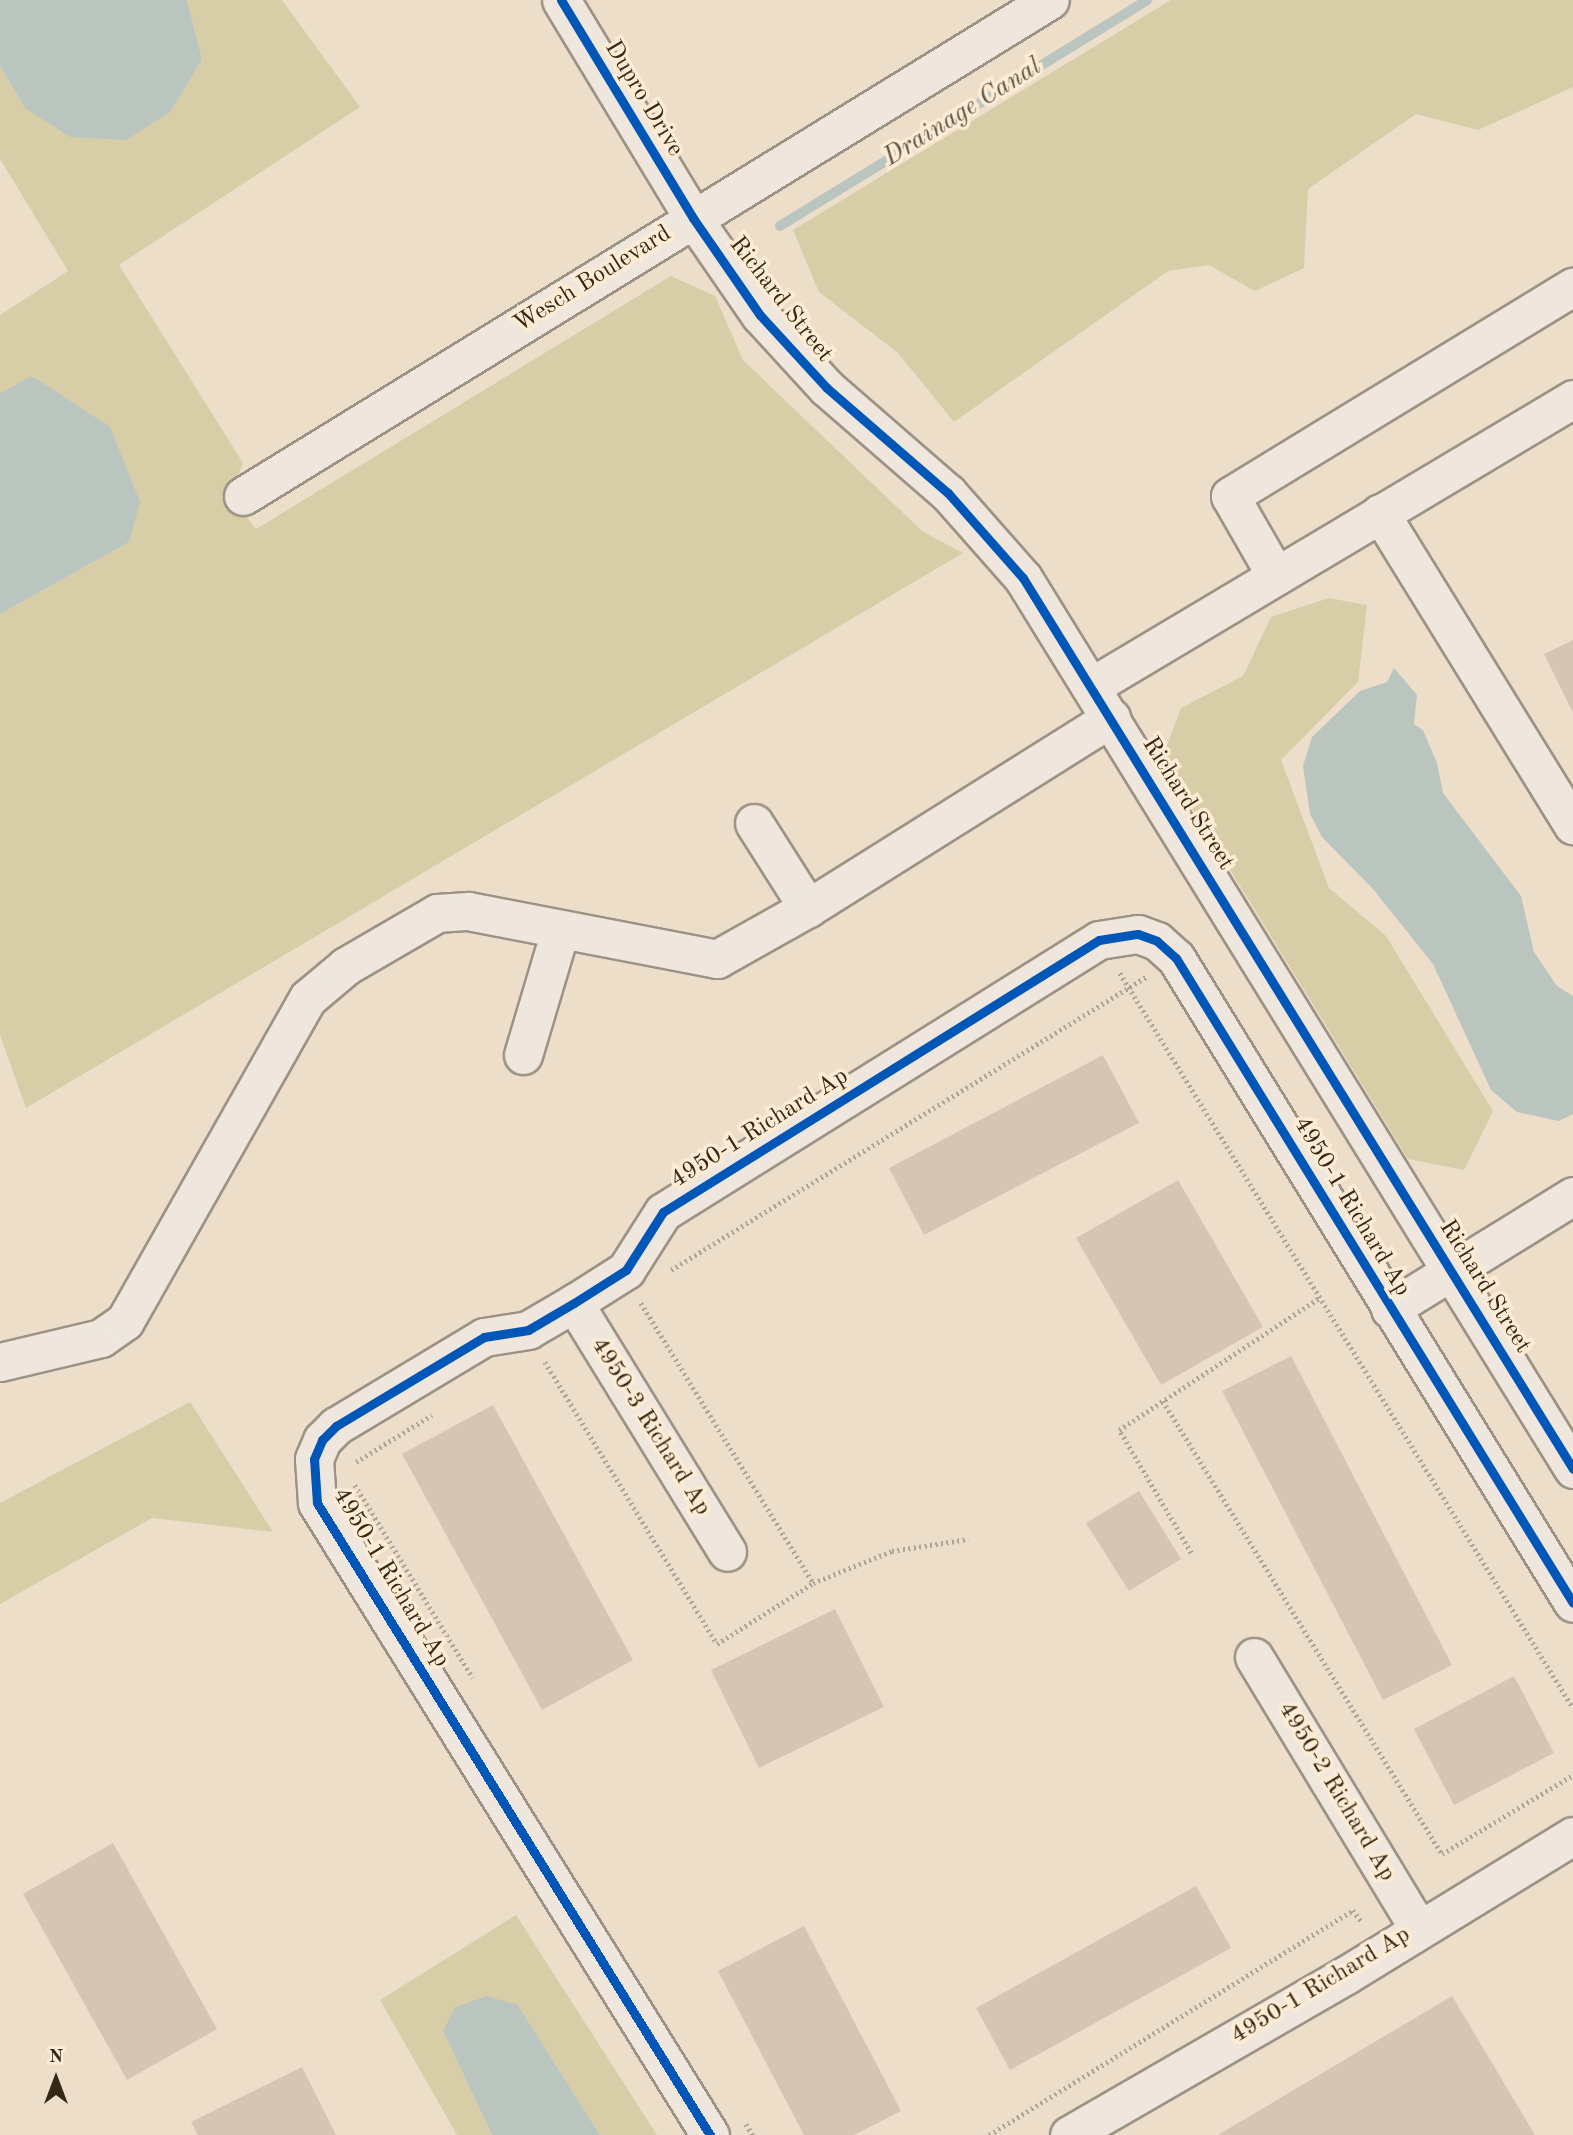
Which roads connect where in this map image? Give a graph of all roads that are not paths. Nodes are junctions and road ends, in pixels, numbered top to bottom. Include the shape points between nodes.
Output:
1 (561, 0) edge
2 (1050, 0) edge
3 (693, 218) junction
4 (1573, 287) edge
5 (1573, 399) edge
6 (243, 496) dead end
7 (1380, 513) junction
8 (1276, 576) junction
9 (1092, 686) junction
10 (1111, 718) junction
11 (754, 823) dead end
12 (1573, 825) edge
13 (808, 908) junction
14 (560, 931) junction
15 (523, 1055) dead end
16 (1573, 1196) edge
17 (1451, 1270) junction
18 (574, 1303) junction
19 (1390, 1309) junction
20 (0, 1362) edge
21 (1573, 1469) edge
22 (727, 1552) dead end
23 (1573, 1603) edge
24 (1254, 1657) dead end
25 (1573, 1836) edge
26 (1418, 1928) junction
27 (710, 2135) edge
28 (1069, 2135) edge

1 - 3 street, Dupro Drive
2 - 3 street, Wesch Boulevard
3 - 6 street, Wesch Boulevard
3 - 9 street, Richard Street via 793,355 981,526 1023,578
4 - 8 street via 1230,496
5 - 7 street
7 - 8 street
7 - 12 street
8 - 9 street
9 - 10 street, Richard Street
10 - 13 street
10 - 17 street, Richard Street
11 - 13 street
13 - 14 street via 717,959
14 - 15 street
14 - 20 street via 453,909 437,913 346,966 309,998 125,1321 101,1338
16 - 17 street
17 - 19 street
17 - 21 street, Richard Street
18 - 19 street, 4950-1 Richard Ap via 626,1270 663,1212 1099,940 1138,934 1157,941 1176,958
18 - 22 street, 4950-3 Richard Ap
18 - 27 street, 4950-1 Richard Ap via 528,1330 484,1337 336,1426 322,1440 314,1459 313,1481 317,1503
19 - 23 street, 4950-1 Richard Ap
24 - 26 street, 4950-2 Richard Ap
25 - 26 street, 4950-1 Richard Ap
26 - 28 street, 4950-1 Richard Ap

